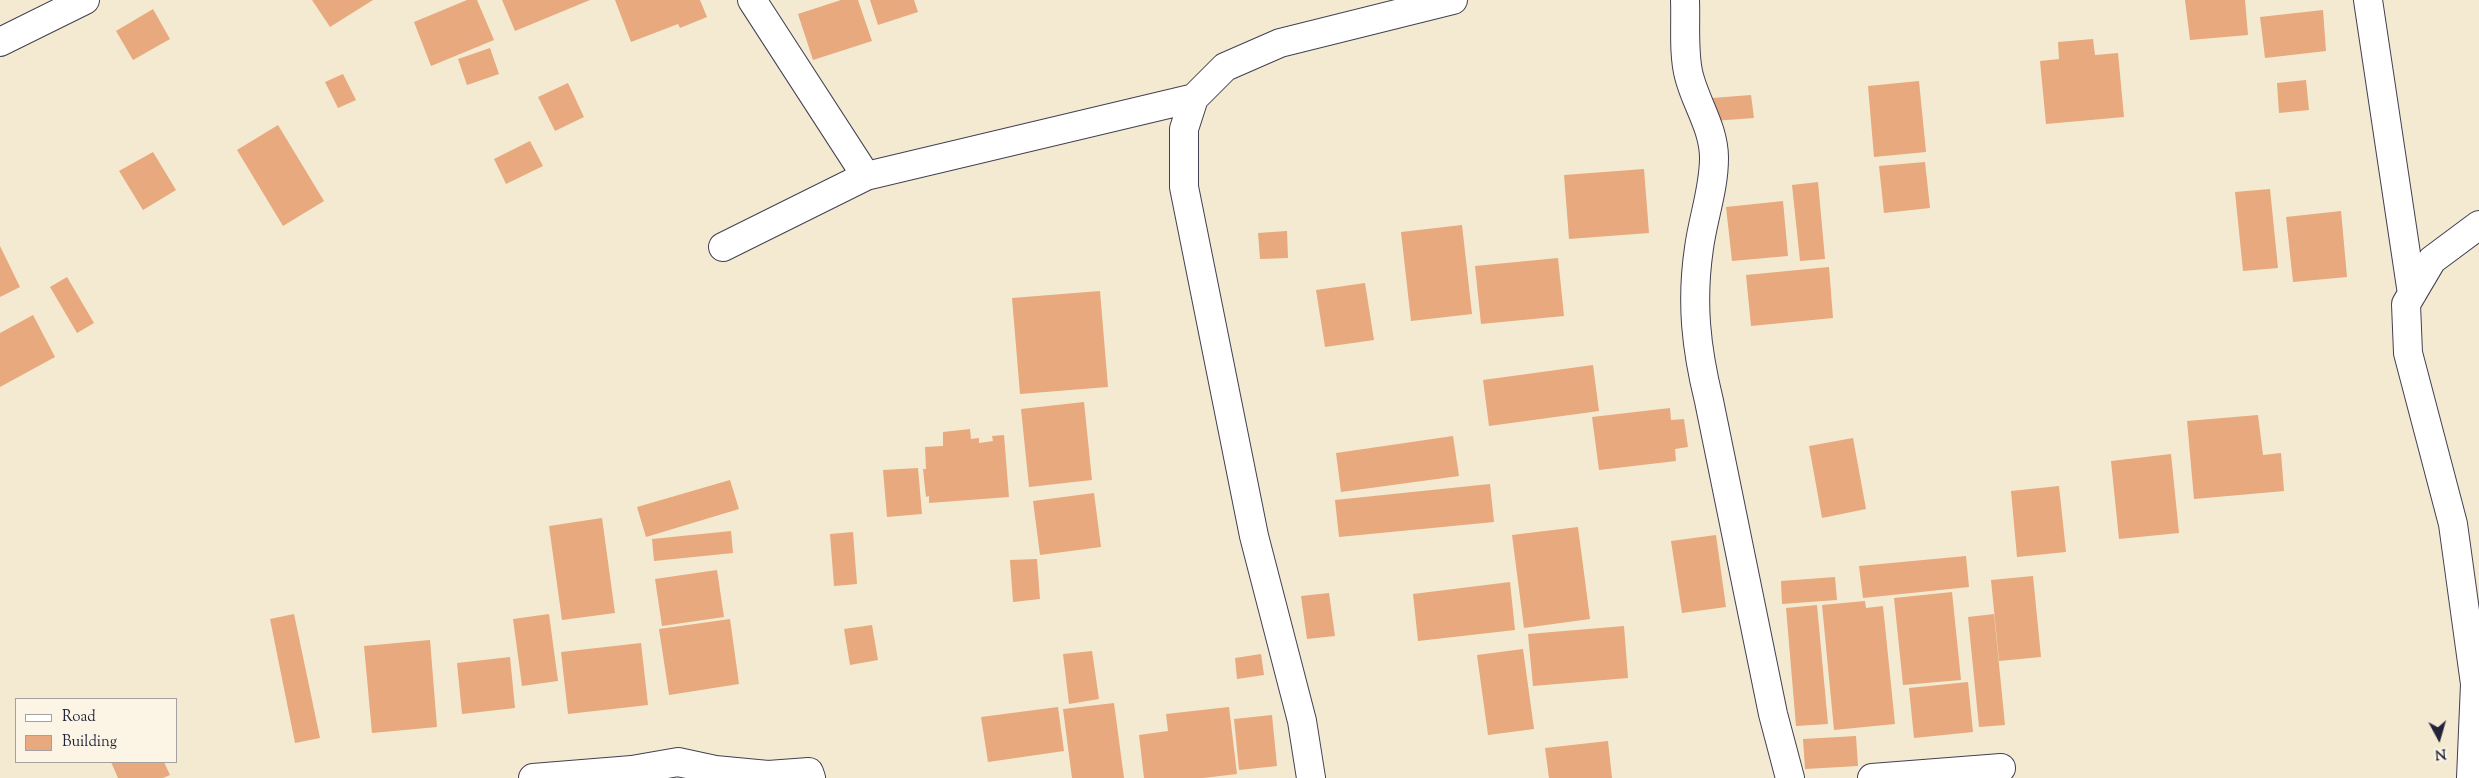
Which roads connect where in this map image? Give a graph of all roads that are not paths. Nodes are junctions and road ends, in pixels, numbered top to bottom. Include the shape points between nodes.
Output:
1 (85, 0) edge
2 (752, 0) edge
3 (1453, 0) edge
4 (1685, 0) edge
5 (2368, 0) edge
6 (0, 42) edge
7 (1194, 98) junction
8 (866, 176) junction
9 (2479, 225) edge
10 (723, 247) dead end
11 (2412, 294) junction
12 (2477, 684) edge
13 (2001, 768) dead end
14 (533, 778) edge
15 (811, 778) edge
16 (1311, 778) edge
17 (1790, 778) edge
18 (1872, 778) edge
19 (2471, 778) edge

1 - 6 street
2 - 8 street
3 - 7 street via 1280,43 1225,67
4 - 17 street via 1688,72 1710,128 1714,157 1695,288 1699,360 1773,714
5 - 11 street
7 - 8 street
7 - 16 street via 1184,129 1184,187 1254,536 1302,721
8 - 10 street
9 - 11 street via 2432,260
11 - 12 street via 2406,304 2408,353 2453,524
12 - 19 street
13 - 18 street
14 - 15 street via 632,770 678,762 768,775 809,772

